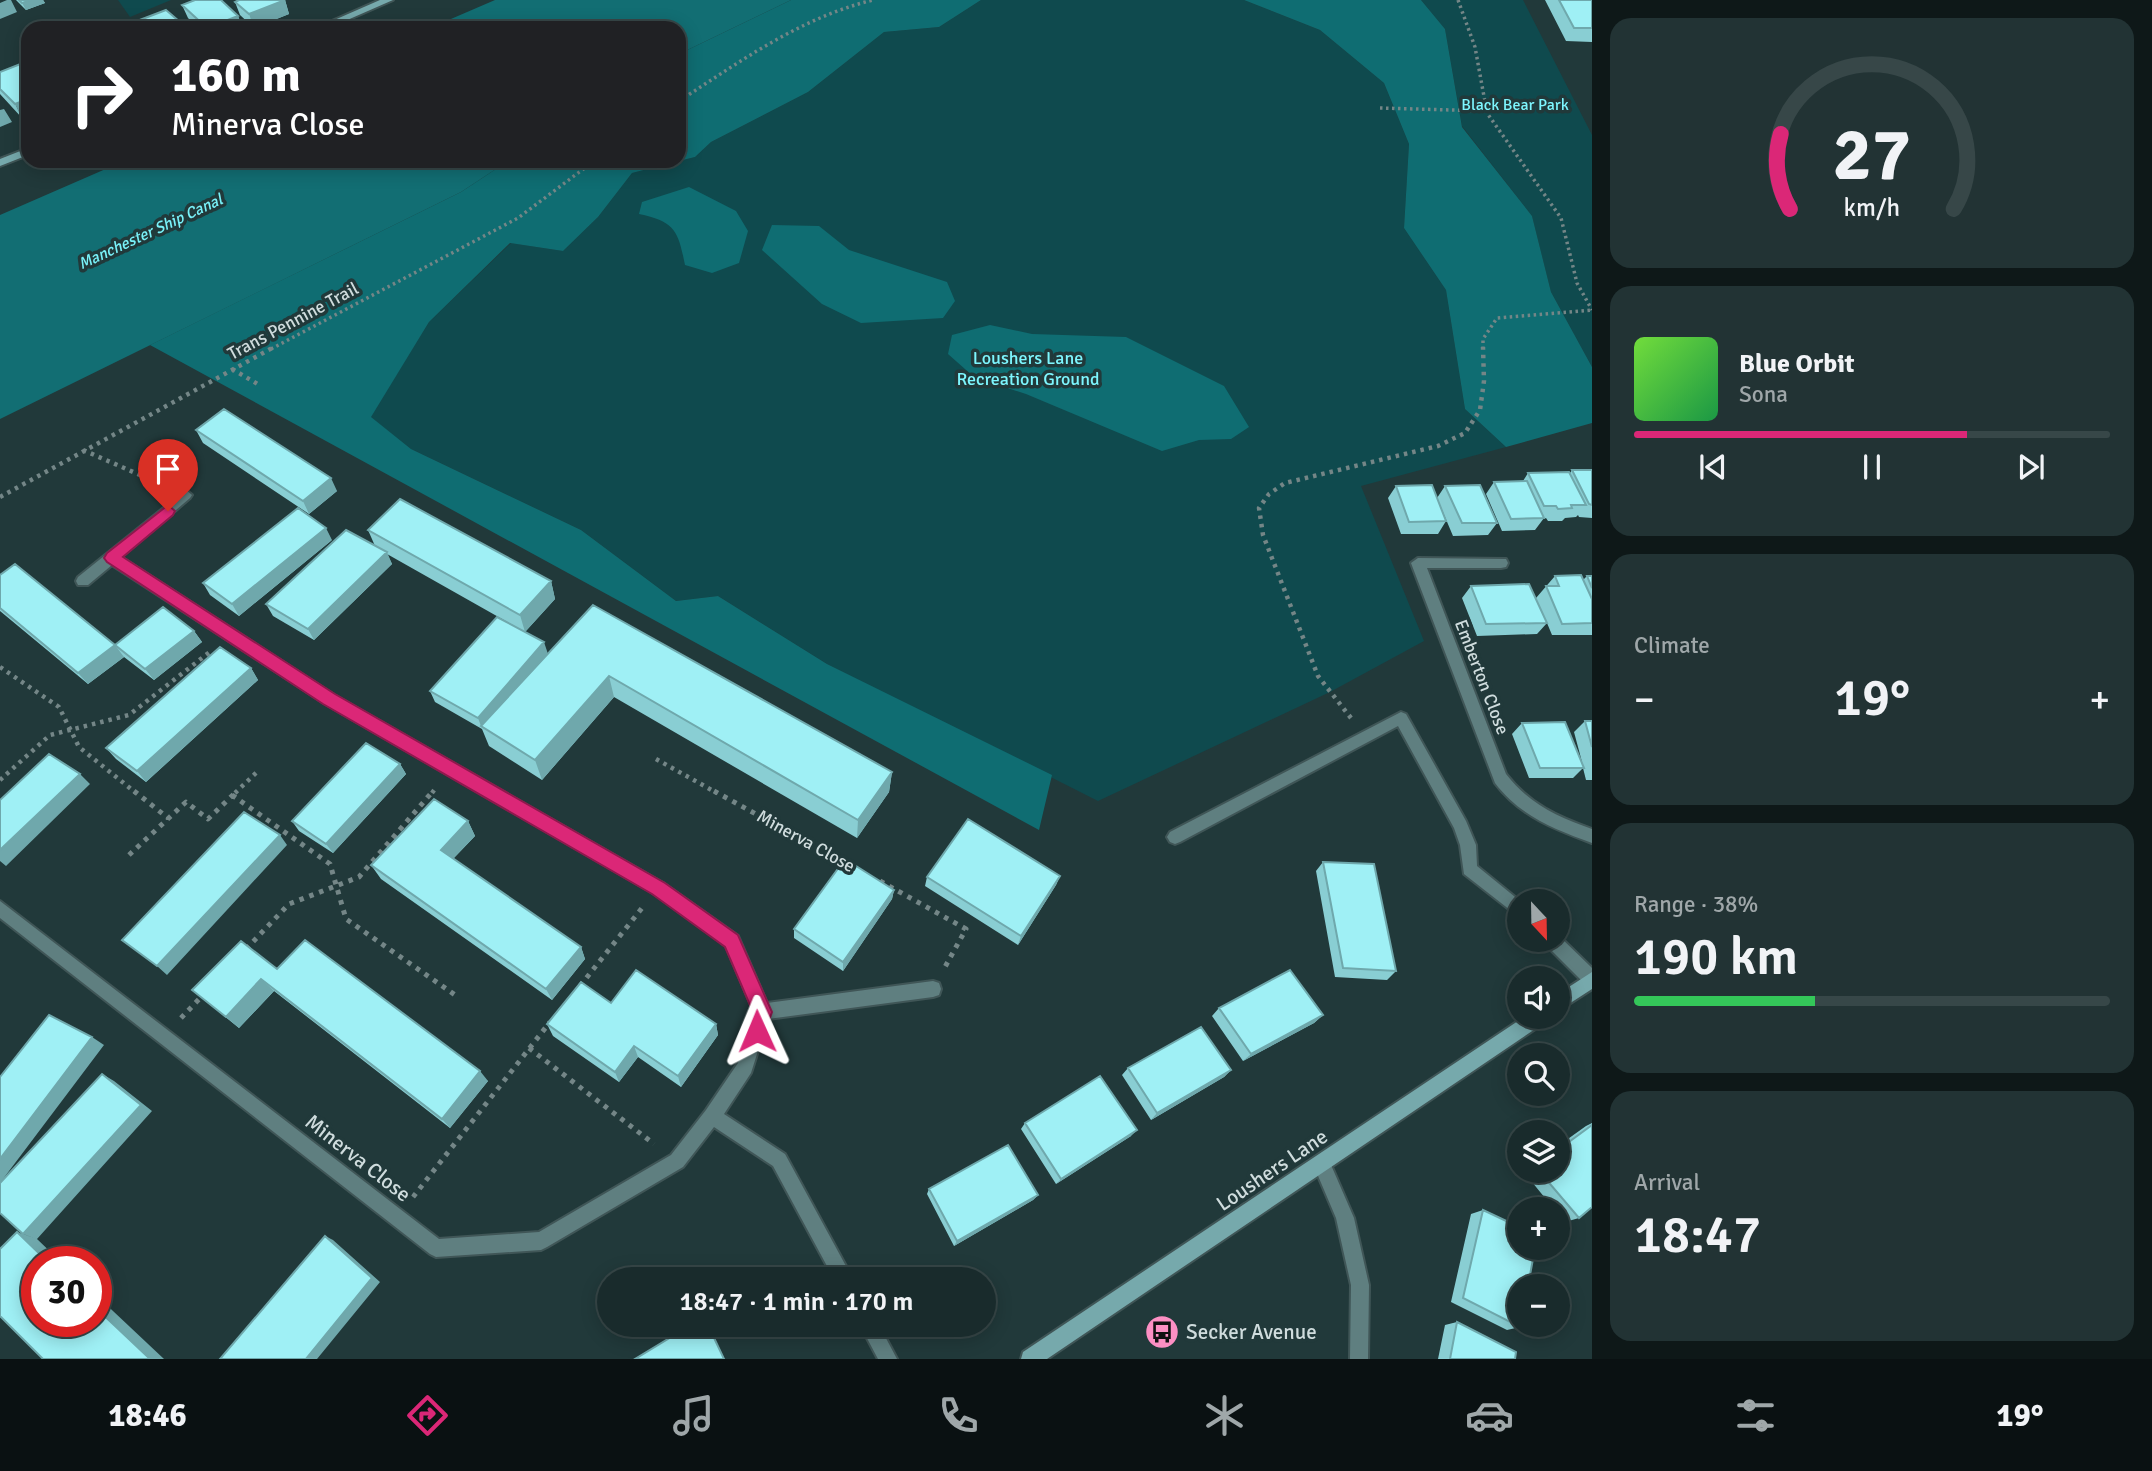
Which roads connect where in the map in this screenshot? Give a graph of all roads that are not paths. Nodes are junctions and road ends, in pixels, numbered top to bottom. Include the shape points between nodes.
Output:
1 (388, 0) edge
2 (338, 21) edge
3 (21, 155) edge
4 (0, 163) edge
5 (186, 495) road end
6 (112, 558) junction
7 (1501, 563) dead end
8 (83, 581) dead end
9 (1592, 836) edge
10 (1175, 837) dead end
11 (1507, 900) edge
12 (0, 908) edge
13 (1564, 952) edge
14 (1592, 979) edge
15 (933, 989) road end
16 (1570, 995) edge
17 (762, 1012) junction
18 (1520, 1029) edge
19 (712, 1116) junction
20 (1322, 1164) junction
21 (837, 1267) edge
22 (876, 1337) edge
23 (888, 1359) edge
24 (1030, 1359) edge
25 (1359, 1359) edge

1 - 2 street
3 - 4 street
5 - 6 street
6 - 8 street
6 - 17 street via 329,699 658,888 732,941
7 - 9 street, Emberton Close via 1418,563 1508,791 1531,812
10 - 11 street via 1401,718 1461,826 1469,869
12 - 19 street, Minerva Close via 436,1248 541,1241 677,1161
13 - 14 street
14 - 16 street
15 - 17 street
17 - 19 street, Minerva Close via 745,1067
18 - 20 street, Loushers Lane
19 - 21 street via 779,1160
20 - 24 street, Loushers Lane
20 - 25 street via 1345,1218 1360,1285
22 - 23 street

